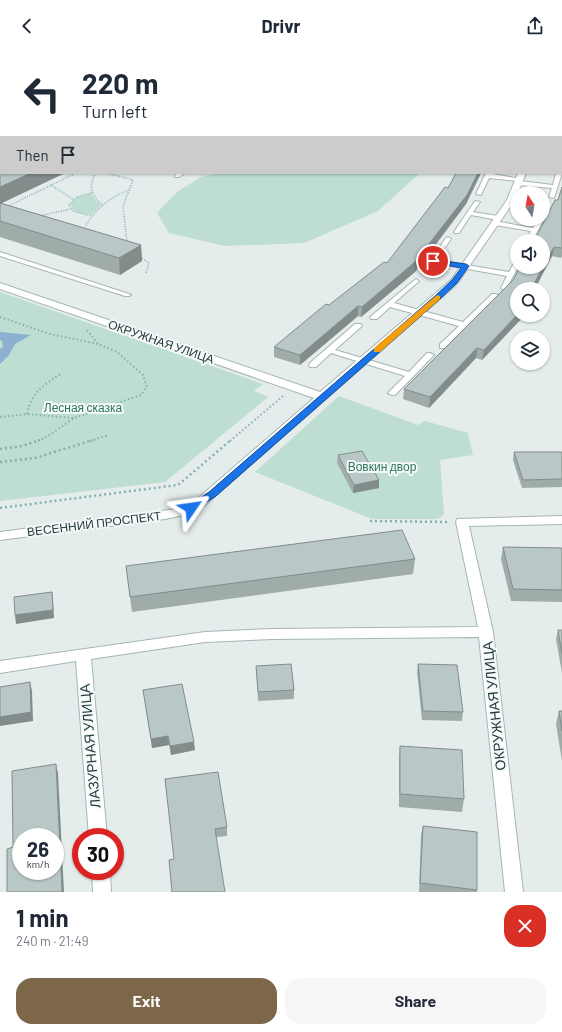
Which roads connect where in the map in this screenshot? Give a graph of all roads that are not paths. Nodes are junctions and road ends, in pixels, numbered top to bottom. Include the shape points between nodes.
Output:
1 (559, 174) edge
2 (488, 175) edge
3 (520, 179) edge
4 (554, 187) junction
5 (479, 194) dead end
6 (552, 197) dead end
7 (477, 202) dead end
8 (469, 213) junction
9 (497, 221) junction
10 (537, 226) edge
11 (535, 230) junction
12 (456, 232) dead end
13 (533, 234) edge
14 (448, 239) dead end
15 (0, 254) edge
16 (433, 261) junction
17 (466, 266) junction
18 (424, 272) dead end
19 (510, 274) joint
20 (416, 281) dead end
21 (0, 286) edge
22 (504, 288) edge
23 (127, 295) dead end
24 (494, 295) dead end
25 (389, 304) junction
26 (419, 313) junction
27 (374, 317) dead end
28 (464, 325) junction
29 (358, 326) dead end
30 (443, 346) dead end
31 (329, 350) junction
32 (430, 354) dead end
33 (365, 361) junction
34 (312, 365) dead end
35 (410, 375) junction
36 (392, 393) dead end
37 (323, 397) junction
38 (562, 520) edge
39 (0, 536) edge
40 (486, 632) junction
41 (83, 655) junction
42 (0, 667) edge
43 (97, 828) edge
44 (101, 880) edge
45 (102, 892) edge
46 (514, 892) edge

1 - 4 lane
2 - 3 lane
2 - 5 lane
3 - 4 lane
3 - 9 street, ВЕСЕННИЙ ПРОСПЕКТ via 511,200
4 - 6 lane
7 - 8 lane
8 - 9 lane
8 - 12 lane
9 - 11 lane
9 - 17 street, ВЕСЕННИЙ ПРОСПЕКТ
10 - 11 lane
11 - 13 lane
14 - 16 lane
15 - 23 lane
16 - 17 lane
16 - 18 lane
17 - 19 lane
17 - 26 street, ВЕСЕННИЙ ПРОСПЕКТ via 454,282
19 - 22 lane
20 - 25 lane
21 - 37 street, ОКРУЖНАЯ УЛИЦА
24 - 28 lane
25 - 26 lane
25 - 27 lane
26 - 28 lane
26 - 33 street, ВЕСЕННИЙ ПРОСПЕКТ
28 - 30 lane
29 - 31 lane
31 - 33 lane
31 - 34 lane
32 - 35 lane
33 - 35 lane
33 - 37 street, ВЕСЕННИЙ ПРОСПЕКТ
35 - 36 lane
37 - 39 street, ВЕСЕННИЙ ПРОСПЕКТ via 212,494 191,508 165,515
38 - 40 street, ОКРУЖНАЯ УЛИЦА via 462,522
40 - 41 street via 239,635 205,637
40 - 46 street, ОКРУЖНАЯ УЛИЦА
41 - 42 street
41 - 43 street, ЛАЗУРНАЯ УЛИЦА
44 - 45 street

